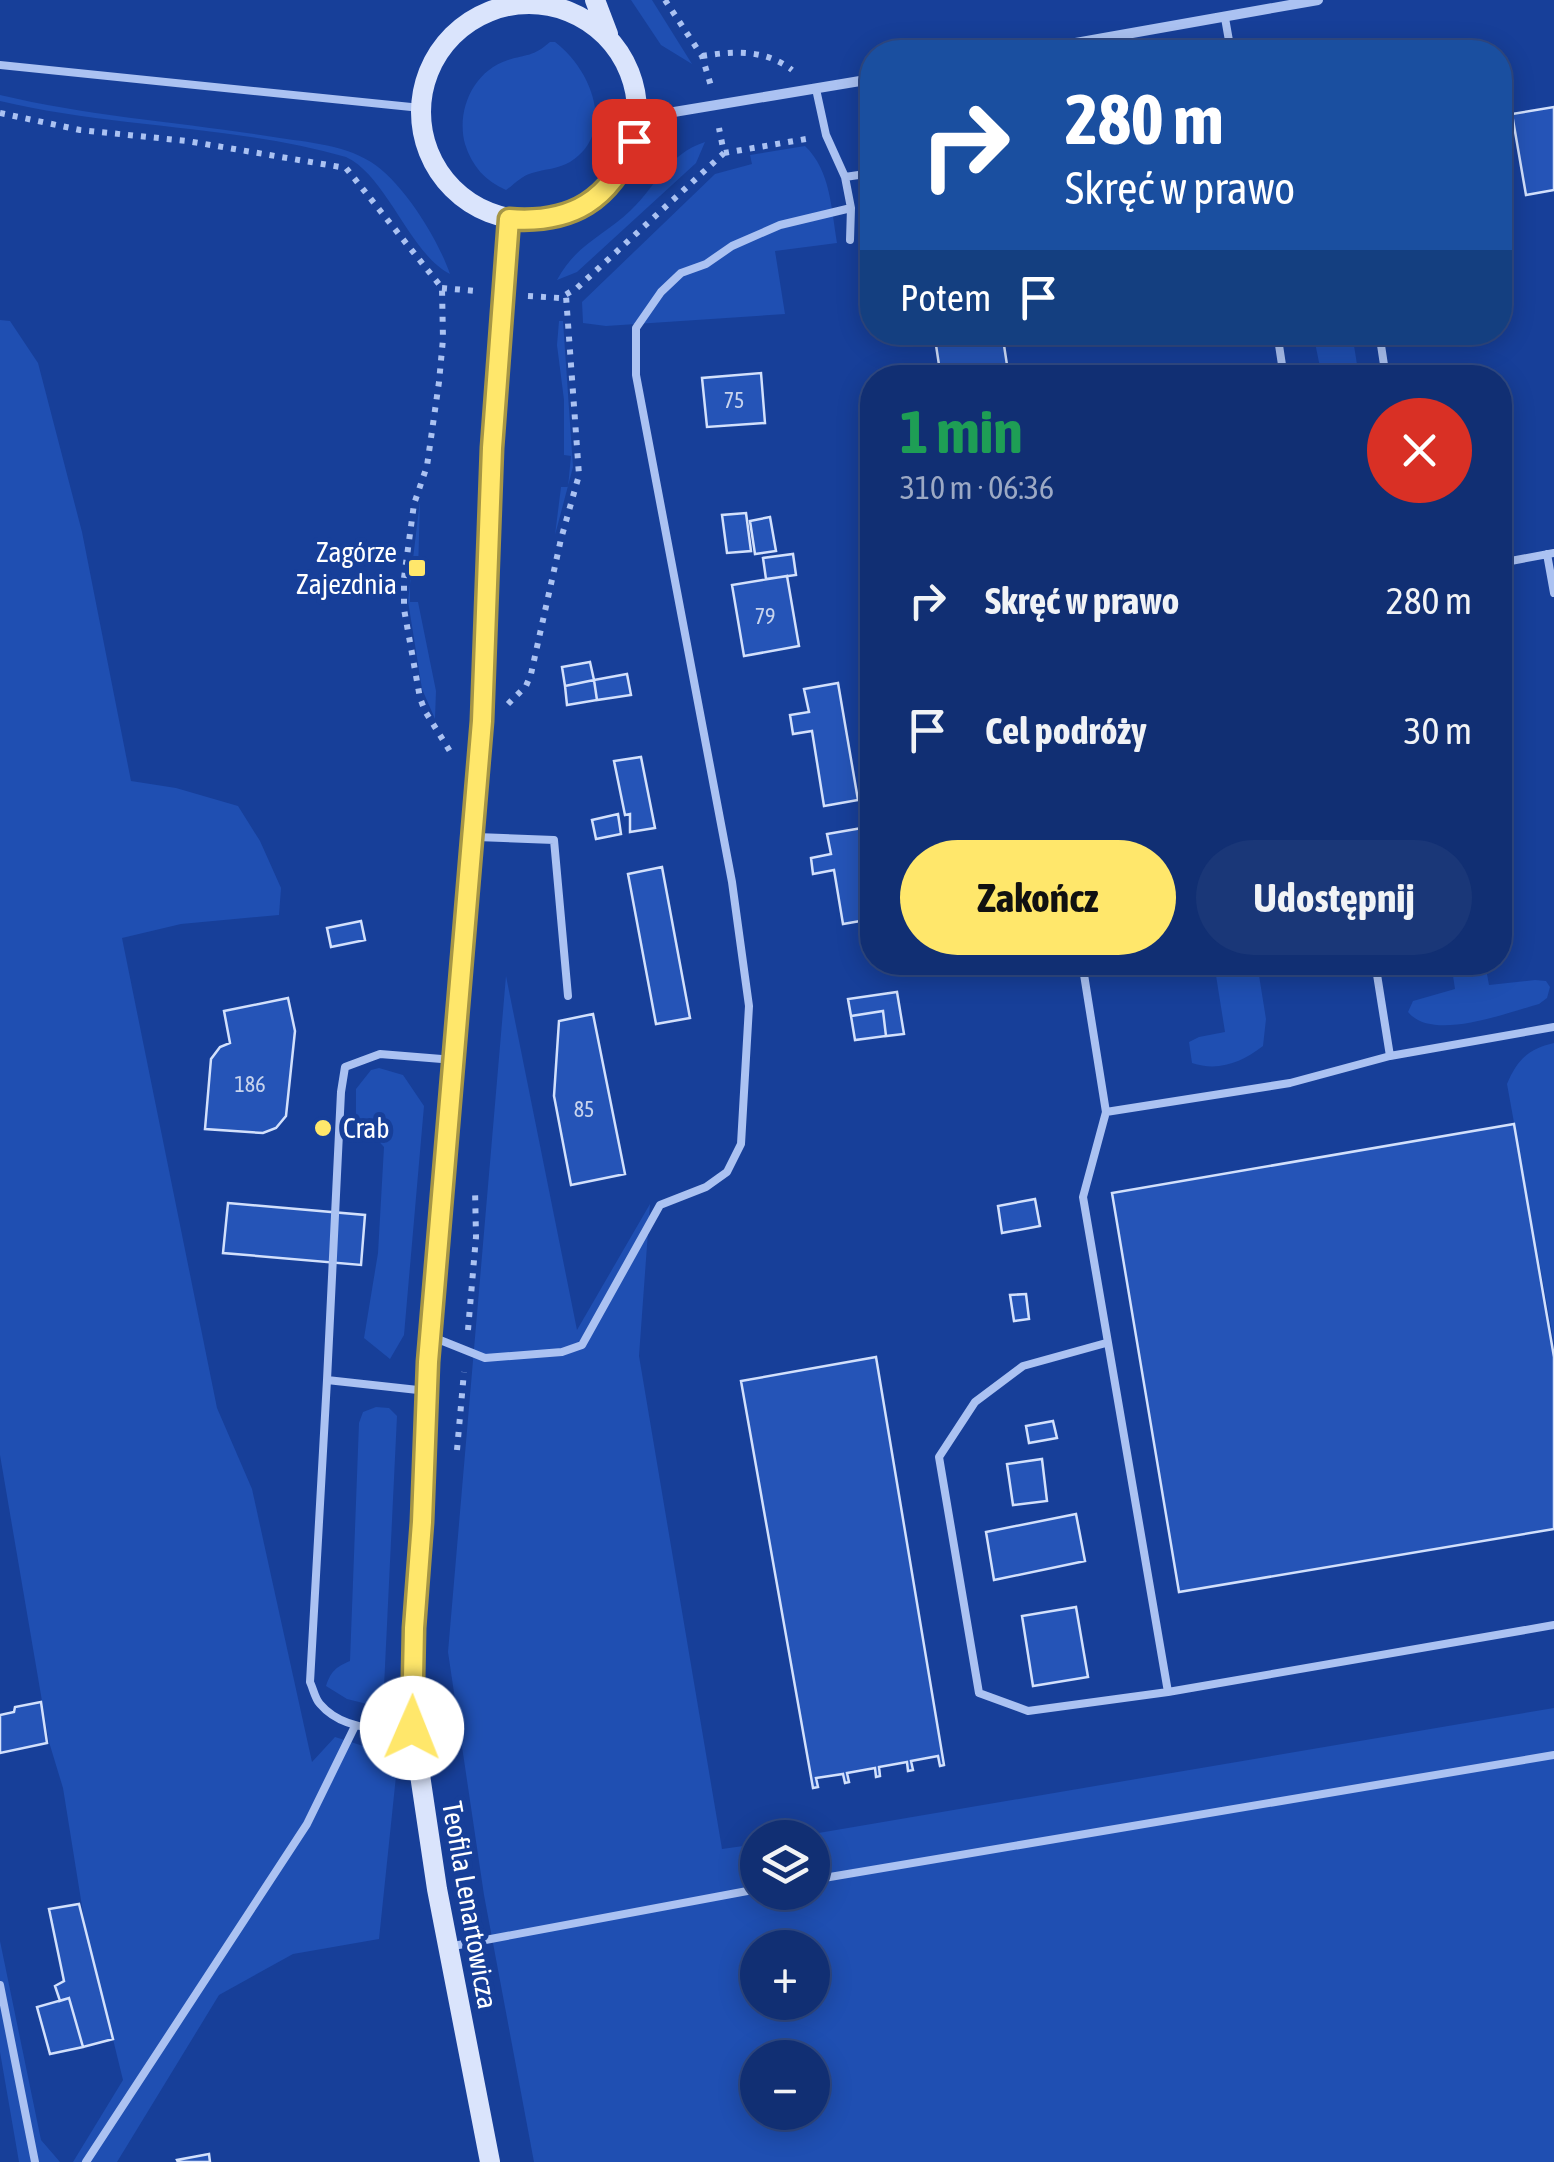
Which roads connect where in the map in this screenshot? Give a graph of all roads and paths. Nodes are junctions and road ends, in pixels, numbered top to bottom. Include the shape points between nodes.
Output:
1 (595, 0) edge
2 (665, 0) edge
3 (1318, 0) edge
4 (509, 3) edge
5 (1224, 18) junction
6 (1095, 40) edge
7 (1229, 40) edge
8 (611, 41) junction
9 (702, 56) junction
10 (0, 65) edge
11 (709, 74) dead end
12 (860, 81) edge
13 (816, 89) junction
14 (421, 108) junction
15 (0, 113) edge
16 (638, 118) junction
17 (826, 135) junction
18 (721, 138) dead end
19 (724, 153) junction
20 (860, 175) edge
21 (846, 177) junction
22 (852, 208) junction
23 (509, 219) junction
24 (850, 240) dead end
25 (442, 288) junction
26 (453, 289) dead end
27 (566, 296) junction
28 (551, 298) dead end
29 (1551, 554) edge
30 (1512, 561) edge
31 (1554, 593) edge
32 (514, 700) dead end
33 (476, 792) junction
34 (472, 838) junction
35 (1084, 975) edge
36 (1377, 975) edge
37 (568, 996) dead end
38 (1554, 1027) edge
39 (1390, 1056) junction
40 (454, 1060) junction
41 (1106, 1112) junction
42 (475, 1184) dead end
43 (430, 1336) junction
44 (1106, 1343) junction
45 (466, 1350) junction
46 (328, 1380) junction
47 (427, 1391) junction
48 (456, 1463) dead end
49 (1554, 1625) edge
50 (1168, 1692) junction
51 (355, 1726) junction
52 (412, 1728) junction
53 (1554, 1754) edge
54 (830, 1877) edge
55 (740, 1892) edge
56 (448, 1947) junction
57 (0, 1985) edge
58 (36, 2162) edge
59 (86, 2162) edge
60 (490, 2162) edge

1 - 8 street
2 - 9 path
3 - 5 street
4 - 8 street via 564,10
4 - 14 street via 464,25 447,42 424,84
5 - 6 street
5 - 7 lane
8 - 16 street via 636,91
9 - 11 path
9 - 13 path via 763,54
10 - 14 lane
12 - 13 street
13 - 16 street
13 - 17 lane
14 - 23 street via 428,152 445,180 469,202
15 - 25 path via 346,168
16 - 23 street via 625,163 596,198 555,218
17 - 19 path
17 - 21 lane
18 - 19 path
19 - 27 path
20 - 21 lane
21 - 22 lane
22 - 24 lane
22 - 45 lane via 780,225 681,273 636,328 636,376 732,882 749,1006 741,1144 716,1180 660,1205 582,1346 485,1358
23 - 33 street, Teofila Lenartowicza
25 - 26 path
25 - 33 path via 442,360 414,504 404,608 425,711
27 - 28 path
27 - 32 path via 579,475 531,674
29 - 30 lane
29 - 31 lane
33 - 34 street, Teofila Lenartowicza
34 - 37 lane via 554,840
34 - 40 street, Teofila Lenartowicza
35 - 41 lane
36 - 39 lane
38 - 39 lane
39 - 41 lane via 1290,1083
40 - 43 street, Teofila Lenartowicza
40 - 46 lane via 380,1054 345,1067
41 - 44 lane via 1084,1197
42 - 45 path
43 - 45 lane
43 - 47 street, Teofila Lenartowicza
44 - 50 lane
44 - 50 lane via 1023,1366 975,1402 939,1456 979,1693 1028,1711
45 - 48 path
46 - 47 lane
46 - 51 lane via 310,1682 319,1704
47 - 52 street, Teofila Lenartowicza
49 - 50 lane
51 - 52 lane
51 - 59 lane via 307,1824
52 - 56 street, Teofila Lenartowicza
53 - 54 lane
55 - 56 lane
56 - 60 street, Teofila Lenartowicza
57 - 58 lane

